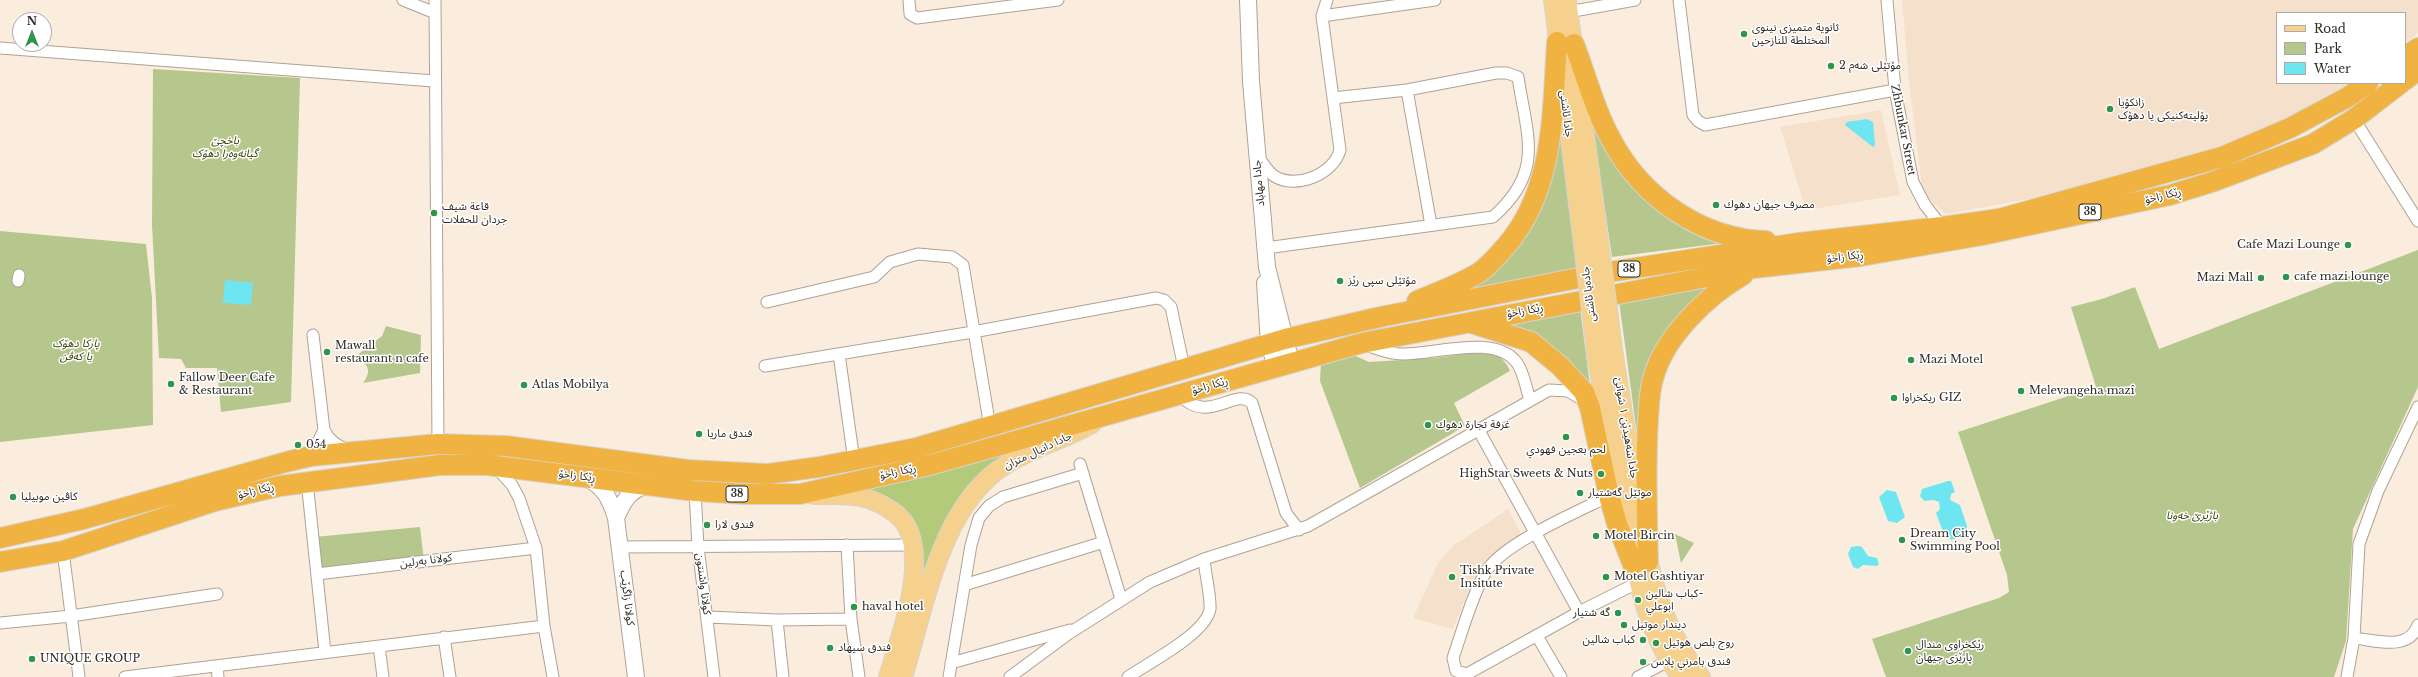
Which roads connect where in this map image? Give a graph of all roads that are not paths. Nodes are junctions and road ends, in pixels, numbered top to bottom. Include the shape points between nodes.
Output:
1 (403, 0) edge
2 (435, 0) edge
3 (909, 0) edge
4 (1058, 0) edge
5 (1248, 0) edge
6 (1328, 0) edge
7 (1436, 0) edge
8 (1553, 0) edge
9 (1636, 0) edge
10 (1679, 0) edge
11 (1887, 0) edge
12 (1568, 6) edge
13 (435, 13) junction
14 (1322, 16) junction
15 (1566, 43) junction
16 (0, 48) edge
17 (2418, 48) edge
18 (2406, 56) edge
19 (2418, 70) edge
20 (2406, 79) edge
21 (434, 81) junction
22 (2367, 84) edge
23 (2400, 84) edge
24 (1407, 90) junction
25 (1895, 90) junction
26 (1333, 98) junction
27 (2354, 119) junction
28 (1257, 155) junction
29 (2418, 221) edge
30 (1431, 225) junction
31 (1589, 226) joint
32 (1942, 227) junction
33 (1798, 243) junction
34 (1266, 248) junction
35 (1754, 268) junction
36 (767, 302) dead end
37 (1380, 317) junction
38 (1466, 322) junction
39 (973, 332) junction
40 (313, 335) dead end
41 (1277, 342) junction
42 (1362, 343) junction
43 (839, 354) junction
44 (1605, 358) joint
45 (1284, 365) junction
46 (765, 366) dead end
47 (1184, 368) junction
48 (1179, 394) junction
49 (1530, 400) junction
50 (2418, 407) edge
51 (1590, 408) junction
52 (1114, 412) junction
53 (990, 427) junction
54 (1478, 429) junction
55 (324, 430) junction
56 (438, 444) junction
57 (360, 451) junction
58 (311, 456) junction
59 (854, 460) junction
60 (494, 466) junction
61 (587, 478) junction
62 (307, 481) junction
63 (646, 485) junction
64 (695, 491) junction
65 (800, 494) junction
66 (1608, 496) junction
67 (616, 518) junction
68 (1299, 530) junction
69 (1536, 533) junction
70 (0, 538) edge
71 (1104, 542) junction
72 (847, 545) junction
73 (913, 545) junction
74 (620, 547) junction
75 (698, 547) junction
76 (536, 548) junction
77 (63, 551) junction
78 (1204, 559) junction
79 (0, 562) edge
80 (1640, 570) junction
81 (317, 574) junction
82 (964, 585) junction
83 (217, 594) dead end
84 (1121, 599) junction
85 (1579, 612) junction
86 (71, 616) junction
87 (708, 617) junction
88 (850, 619) junction
89 (776, 620) junction
90 (0, 623) edge
91 (2418, 625) edge
92 (544, 626) junction
93 (1078, 627) junction
94 (1537, 636) junction
95 (444, 637) junction
96 (2354, 638) junction
97 (380, 646) junction
98 (325, 652) junction
99 (1668, 661) junction
100 (951, 663) junction
101 (217, 666) junction
102 (1020, 674) edge
103 (138, 676) edge
104 (79, 677) edge
105 (125, 677) edge
106 (218, 677) edge
107 (383, 677) edge
108 (450, 677) edge
109 (553, 677) edge
110 (636, 677) edge
111 (714, 677) edge
112 (783, 677) edge
113 (859, 677) edge
114 (888, 677) edge
115 (904, 677) edge
116 (949, 677) edge
117 (1010, 677) edge
118 (1128, 677) edge
119 (1561, 677) edge
120 (1638, 677) edge
121 (1681, 677) edge
122 (1702, 677) edge
123 (2348, 677) edge

1 - 13 street
2 - 13 street
3 - 4 street via 910,14 917,18
5 - 28 main road, جادا مهاباد
6 - 14 street
7 - 14 street
8 - 15 main road, جادا ئاشتی
9 - 12 street
10 - 25 street via 1693,115 1704,125
11 - 25 street, Zhbunkar Street
12 - 15 main road, جادا ئاشتی
13 - 21 street
14 - 26 street
15 - 31 main road, جادا ئاشتی
15 - 33 highway via 1612,141 1640,179 1666,205 1691,221 1728,235 1756,241
15 - 37 highway via 1547,159 1539,188 1517,233 1481,271
16 - 21 street
17 - 18 highway
19 - 20 highway
21 - 56 street
22 - 32 highway, ڕێکا زاخۆ / 38 via 2348,97 2290,128 2222,157 1999,218
23 - 27 highway, ڕێکا زاخۆ / 38
24 - 26 street
24 - 30 street
24 - 30 street via 1496,73 1507,72 1518,77 1530,154 1523,182 1493,217
25 - 32 street, Zhbunkar Street via 1913,182 1925,205
26 - 28 street via 1340,150 1337,160 1329,168 1313,177 1283,180 1273,176
27 - 29 street
27 - 35 highway, ڕێکا زاخۆ / 38 via 2313,144 2215,182 2170,195 1983,235 1861,256
28 - 34 main road, جادا مهاباد
30 - 34 street
31 - 44 main road, جادەیا ئاشتی, bridge
32 - 33 highway, ڕێکا زاخۆ / 38
33 - 37 highway, ڕێکا زاخۆ / 38 via 1609,272
34 - 41 main road, جادا مهاباد
35 - 38 highway, ڕێکا زاخۆ / 38
35 - 80 highway via 1721,287 1694,313 1666,350 1654,376 1647,444
36 - 39 street via 874,277 890,262 918,254 952,257 963,265
37 - 41 highway, ڕێکا زاخۆ / 38
38 - 42 highway, ڕێکا زاخۆ / 38
38 - 51 highway via 1532,342 1576,381 1584,392
39 - 43 street
39 - 47 street via 1160,298 1171,307
39 - 53 street
40 - 55 street
41 - 45 main road, جادا مهاباد
41 - 47 highway, ڕێکا زاخۆ / 38
42 - 45 highway, ڕێکا زاخۆ / 38
42 - 49 street via 1385,352 1402,354 1486,346 1500,349 1512,357 1521,369
43 - 46 street
43 - 59 street
44 - 80 main road, جادا شەهیدێن ١ شواتێ
45 - 48 highway, ڕێکا زاخۆ / 38
47 - 53 highway, ڕێکا زاخۆ / 38
48 - 52 highway, ڕێکا زاخۆ / 38
48 - 68 street via 1196,408 1207,408 1242,399 1252,403 1286,513
49 - 51 street via 1549,390 1558,389 1576,395
49 - 54 street
50 - 96 street via 2378,491 2359,544
51 - 66 highway
52 - 65 highway, ڕێکا زاخۆ / 38 via 930,465
52 - 115 main road, جادا دانيال متران via 1072,435 1007,464 976,488 943,544
53 - 59 highway, ڕێکا زاخۆ / 38 via 916,448
54 - 68 street
54 - 69 street
55 - 57 street via 329,439 341,448
55 - 58 street
56 - 57 highway, ڕێکا زاخۆ / 38
56 - 59 highway, ڕێکا زاخۆ / 38 via 506,446 688,470 768,474
57 - 58 highway, ڕێکا زاخۆ / 38
58 - 70 highway, ڕێکا زاخۆ / 38 via 172,492 84,519
60 - 61 highway, ڕێکا زاخۆ / 38
60 - 62 highway, ڕێکا زاخۆ / 38 via 440,465
60 - 76 street via 512,485 519,498
61 - 63 highway, ڕێکا زاخۆ / 38
61 - 67 main road, كولانا زاگرێب via 599,484 608,494
62 - 77 highway, ڕێکا زاخۆ / 38 via 215,501
62 - 81 street
63 - 64 highway, ڕێکا زاخۆ / 38
63 - 67 main road via 636,488 627,496
64 - 65 highway, ڕێکا زاخۆ / 38
64 - 75 street, كولانا واشنتون
65 - 73 main road via 861,497 888,508 908,528
66 - 69 street
66 - 80 highway via 1617,524
67 - 74 main road, كولانا زاگرێب
68 - 78 street
69 - 85 street
69 - 94 street via 1494,561 1486,571 1453,658 1456,670 1467,674
71 - 82 street
71 - 82 street via 1082,468 1011,494 989,506 979,518 973,535
71 - 84 street
72 - 73 street
72 - 75 street
72 - 88 street
73 - 114 main road via 914,574 904,624
74 - 75 street
74 - 110 main road, كولانا زاگرێب
75 - 87 street, كولانا واشنتون
76 - 81 street, كولانا بەرلین
76 - 92 street
77 - 79 highway, ڕێکا زاخۆ / 38
77 - 86 street
78 - 84 street via 1162,577
78 - 118 street via 1210,609 1204,621 1194,632
80 - 85 street
80 - 99 main road, جادا شەهیدێن ١ شواتێ via 1659,643
80 - 122 main road, جادا شەهیدێن ١ شواتێ via 1658,599 1673,636
81 - 98 street
82 - 100 street
83 - 86 street
84 - 93 street
85 - 94 street
86 - 90 street
86 - 104 street
87 - 89 street
87 - 111 street, كولانا واشنتون
88 - 89 street
88 - 113 street
89 - 112 street
91 - 96 street via 2408,637 2399,642
92 - 95 street
92 - 109 street
93 - 100 street
93 - 102 street
94 - 119 street
95 - 97 street
95 - 108 street
96 - 123 street
97 - 98 street
97 - 107 street
98 - 101 street
99 - 120 street
99 - 121 main road, جادا شەهیدێن ١ شواتێ
100 - 116 street
101 - 103 street
101 - 106 street
102 - 117 street
103 - 105 street

